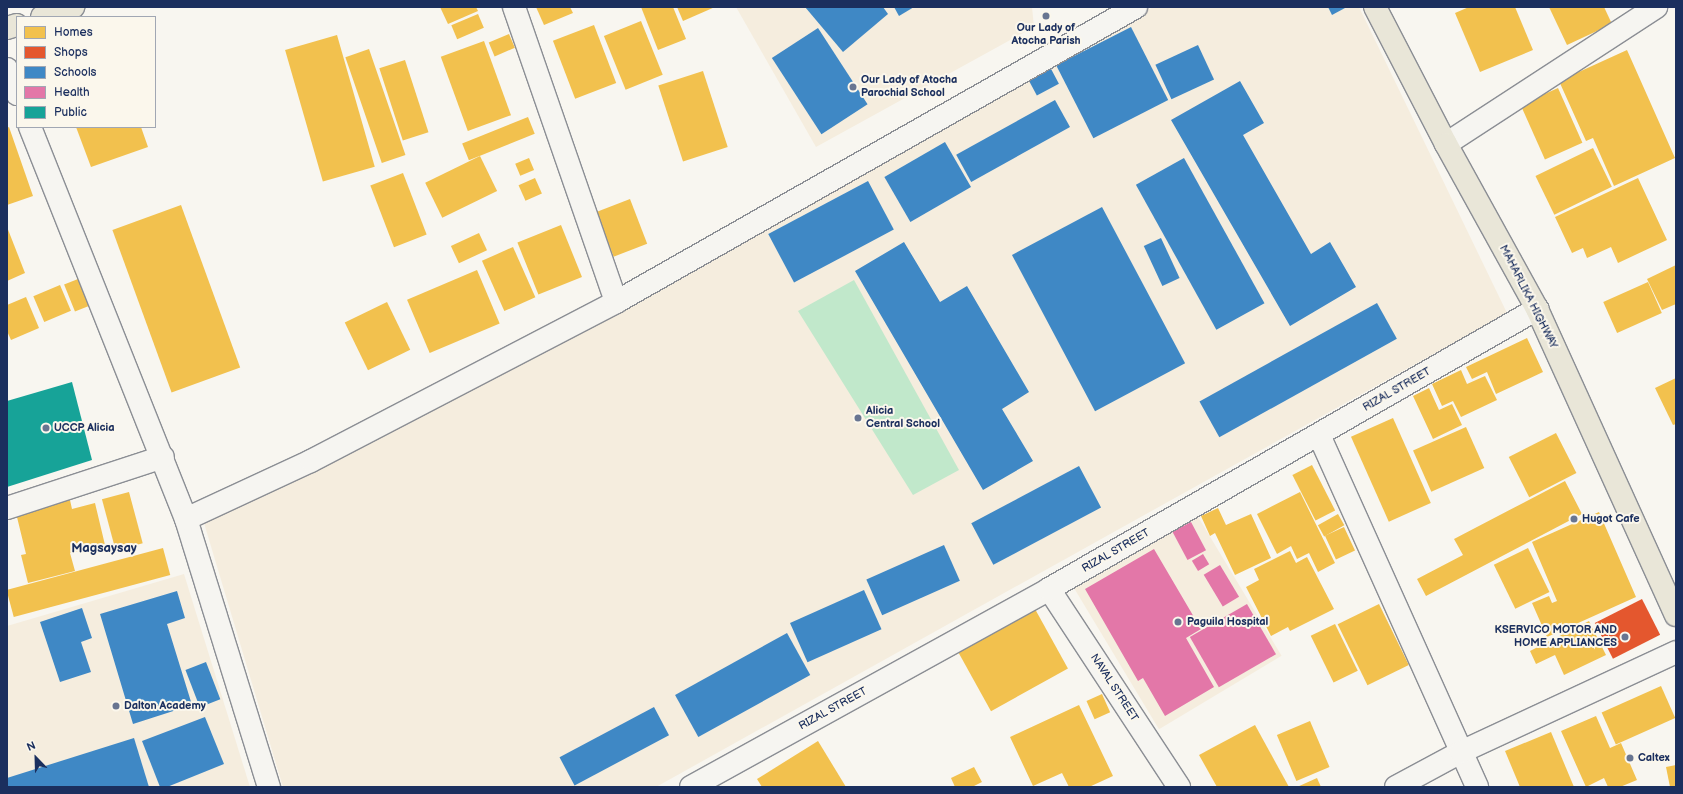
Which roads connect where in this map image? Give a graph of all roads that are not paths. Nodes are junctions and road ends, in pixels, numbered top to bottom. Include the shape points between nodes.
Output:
1 (73, 7) edge
2 (514, 7) edge
3 (1136, 7) edge
4 (1375, 7) edge
5 (1656, 7) edge
6 (45, 16) edge
7 (7, 69) edge
8 (16, 92) edge
9 (30, 128) edge
10 (1446, 144) junction
11 (616, 302) junction
12 (1537, 309) junction
13 (1319, 435) junction
14 (163, 457) junction
15 (7, 508) edge
16 (186, 518) junction
17 (1049, 589) junction
18 (1676, 615) edge
19 (1676, 652) edge
20 (1461, 752) junction
21 (269, 787) edge
22 (691, 787) edge
23 (1180, 787) edge
24 (1396, 787) edge
25 (1477, 787) edge

1 - 6 main road
2 - 11 street
3 - 11 street
4 - 10 main road, MAHARLIKA HIGHWAY
5 - 10 street
7 - 8 street
9 - 14 street
10 - 12 main road, MAHARLIKA HIGHWAY
11 - 16 street via 312,460
12 - 13 street, RIZAL STREET
12 - 18 main road, MAHARLIKA HIGHWAY
13 - 17 street, RIZAL STREET
13 - 20 street
14 - 15 street
14 - 16 street
16 - 21 street
17 - 22 street, RIZAL STREET
17 - 23 street, NAVAL STREET
19 - 20 street
20 - 24 street
20 - 25 street

